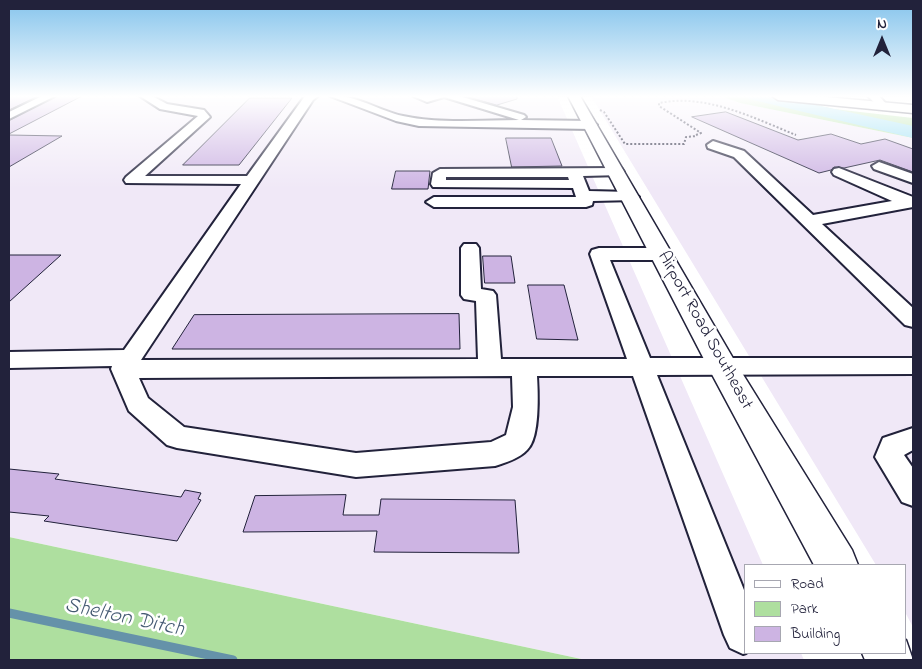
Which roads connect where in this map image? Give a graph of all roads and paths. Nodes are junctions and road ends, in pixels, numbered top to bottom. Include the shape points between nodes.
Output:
1 (192, 127) edge
2 (288, 127) edge
3 (597, 127) edge
4 (614, 127) edge
5 (691, 127) edge
6 (776, 127) edge
7 (796, 135) dead end
8 (713, 145) dead end
9 (879, 166) dead end
10 (617, 172) junction
11 (839, 172) dead end
12 (913, 179) edge
13 (251, 180) junction
14 (579, 184) junction
15 (630, 196) junction
16 (434, 202) dead end
17 (911, 203) edge
18 (810, 221) junction
19 (470, 248) dead end
20 (662, 254) junction
21 (913, 320) edge
22 (9, 360) edge
23 (127, 364) junction
24 (642, 366) junction
25 (722, 366) junction
26 (913, 366) edge
27 (490, 367) junction
28 (524, 367) junction
29 (913, 439) edge
30 (913, 492) edge
31 (835, 564) edge
32 (743, 635) dead end

1 - 13 street via 131,180
2 - 13 street
3 - 10 main road, Airport Road Southeast
4 - 5 path via 625,144 684,144 686,137 700,133
6 - 7 path
8 - 18 street via 739,154
9 - 12 street
10 - 14 street
10 - 15 main road, Airport Road Southeast
11 - 17 street
13 - 23 street
14 - 14 street via 440,173 438,184
14 - 15 street
14 - 16 street via 586,202
15 - 20 main road, Airport Road Southeast
17 - 18 street
18 - 21 street
19 - 27 street via 471,295 486,295
20 - 24 street via 599,254
20 - 25 main road, Airport Road Southeast
22 - 23 street
23 - 27 street
23 - 28 street via 138,404 177,437 356,464 495,454 518,442 526,407
24 - 25 street
24 - 28 street
24 - 32 street
25 - 26 street
25 - 31 main road, Airport Road Southeast
27 - 28 street
29 - 30 street via 893,446 889,458

